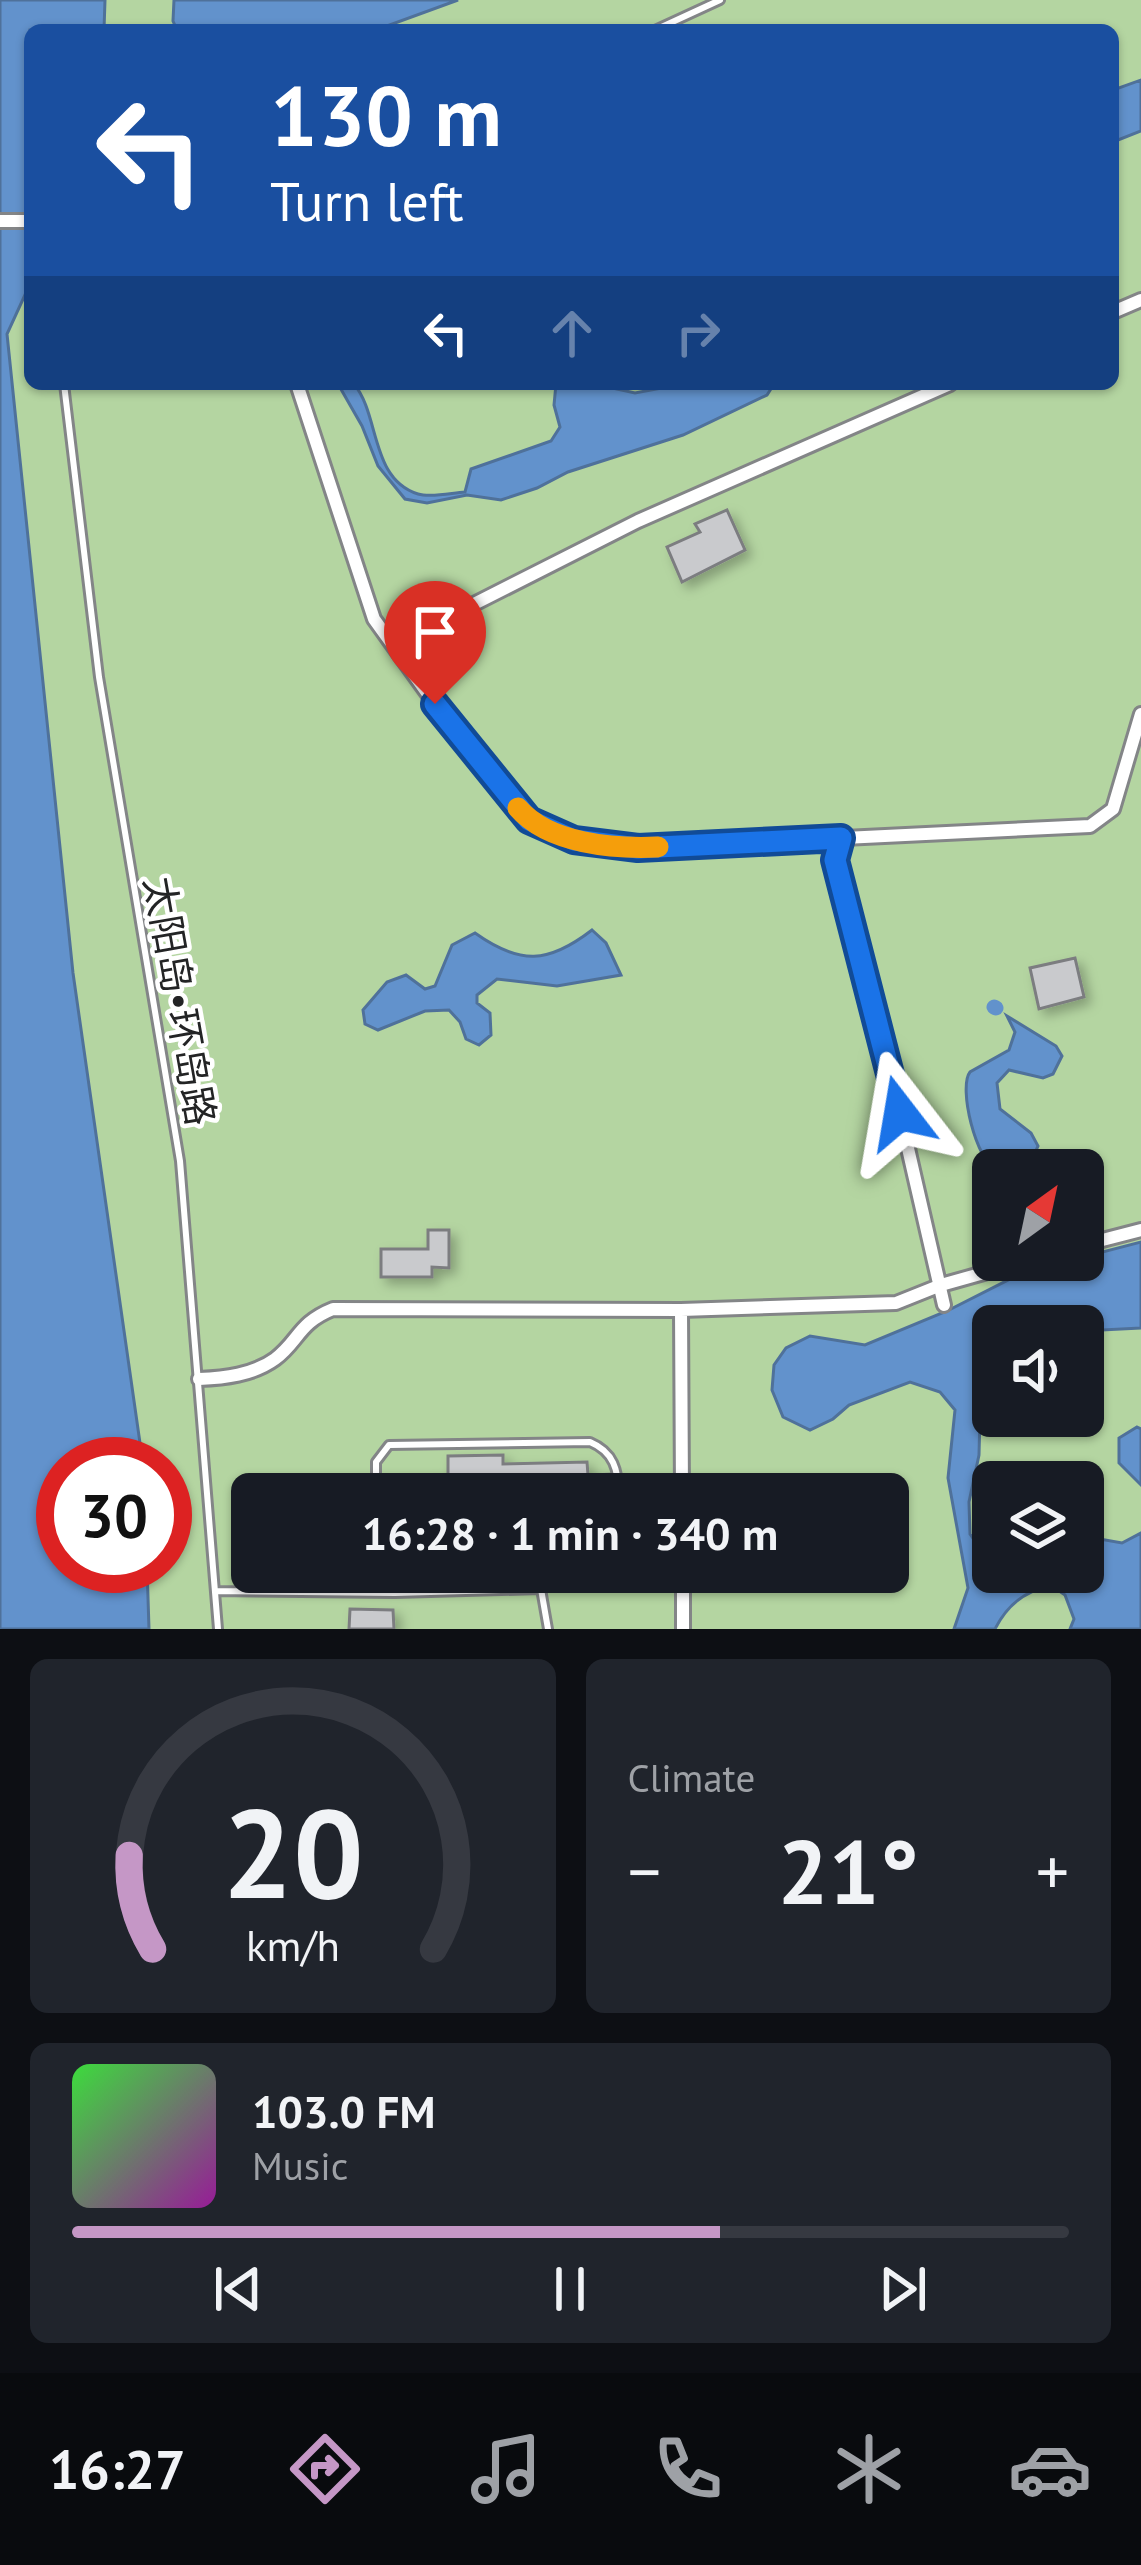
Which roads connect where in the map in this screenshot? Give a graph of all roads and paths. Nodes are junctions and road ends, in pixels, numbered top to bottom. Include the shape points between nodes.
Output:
1 (719, 0) edge
2 (668, 24) edge
3 (65, 390) edge
4 (299, 390) edge
5 (936, 390) edge
6 (393, 645) junction
7 (1141, 714) edge
8 (841, 838) junction
9 (1141, 1230) edge
10 (1104, 1240) edge
11 (972, 1276) edge
12 (941, 1285) junction
13 (944, 1305) dead end
14 (681, 1310) junction
15 (199, 1379) junction
16 (376, 1473) edge
17 (618, 1473) edge
18 (682, 1473) edge
19 (215, 1591) junction
20 (231, 1591) edge
21 (542, 1593) edge
22 (683, 1593) edge
23 (218, 1629) edge
24 (548, 1629) edge
25 (683, 1629) edge

1 - 2 lane
3 - 15 lane, 太阳岛•环岛路 via 99,676 180,1160
4 - 6 street via 374,620
5 - 6 street via 638,521
6 - 8 street via 529,820 574,840 638,848
7 - 8 street via 1113,808 1090,826
8 - 12 street via 835,860
9 - 10 street
11 - 12 street
12 - 13 street
12 - 14 street via 896,1303
14 - 15 street via 332,1309 310,1318 275,1359 233,1377
14 - 18 street
15 - 19 lane, 太阳岛•环岛路
16 - 17 lane via 389,1445 590,1442 605,1448
19 - 20 lane
19 - 23 lane, 太阳岛•环岛路
21 - 24 lane
22 - 25 street

